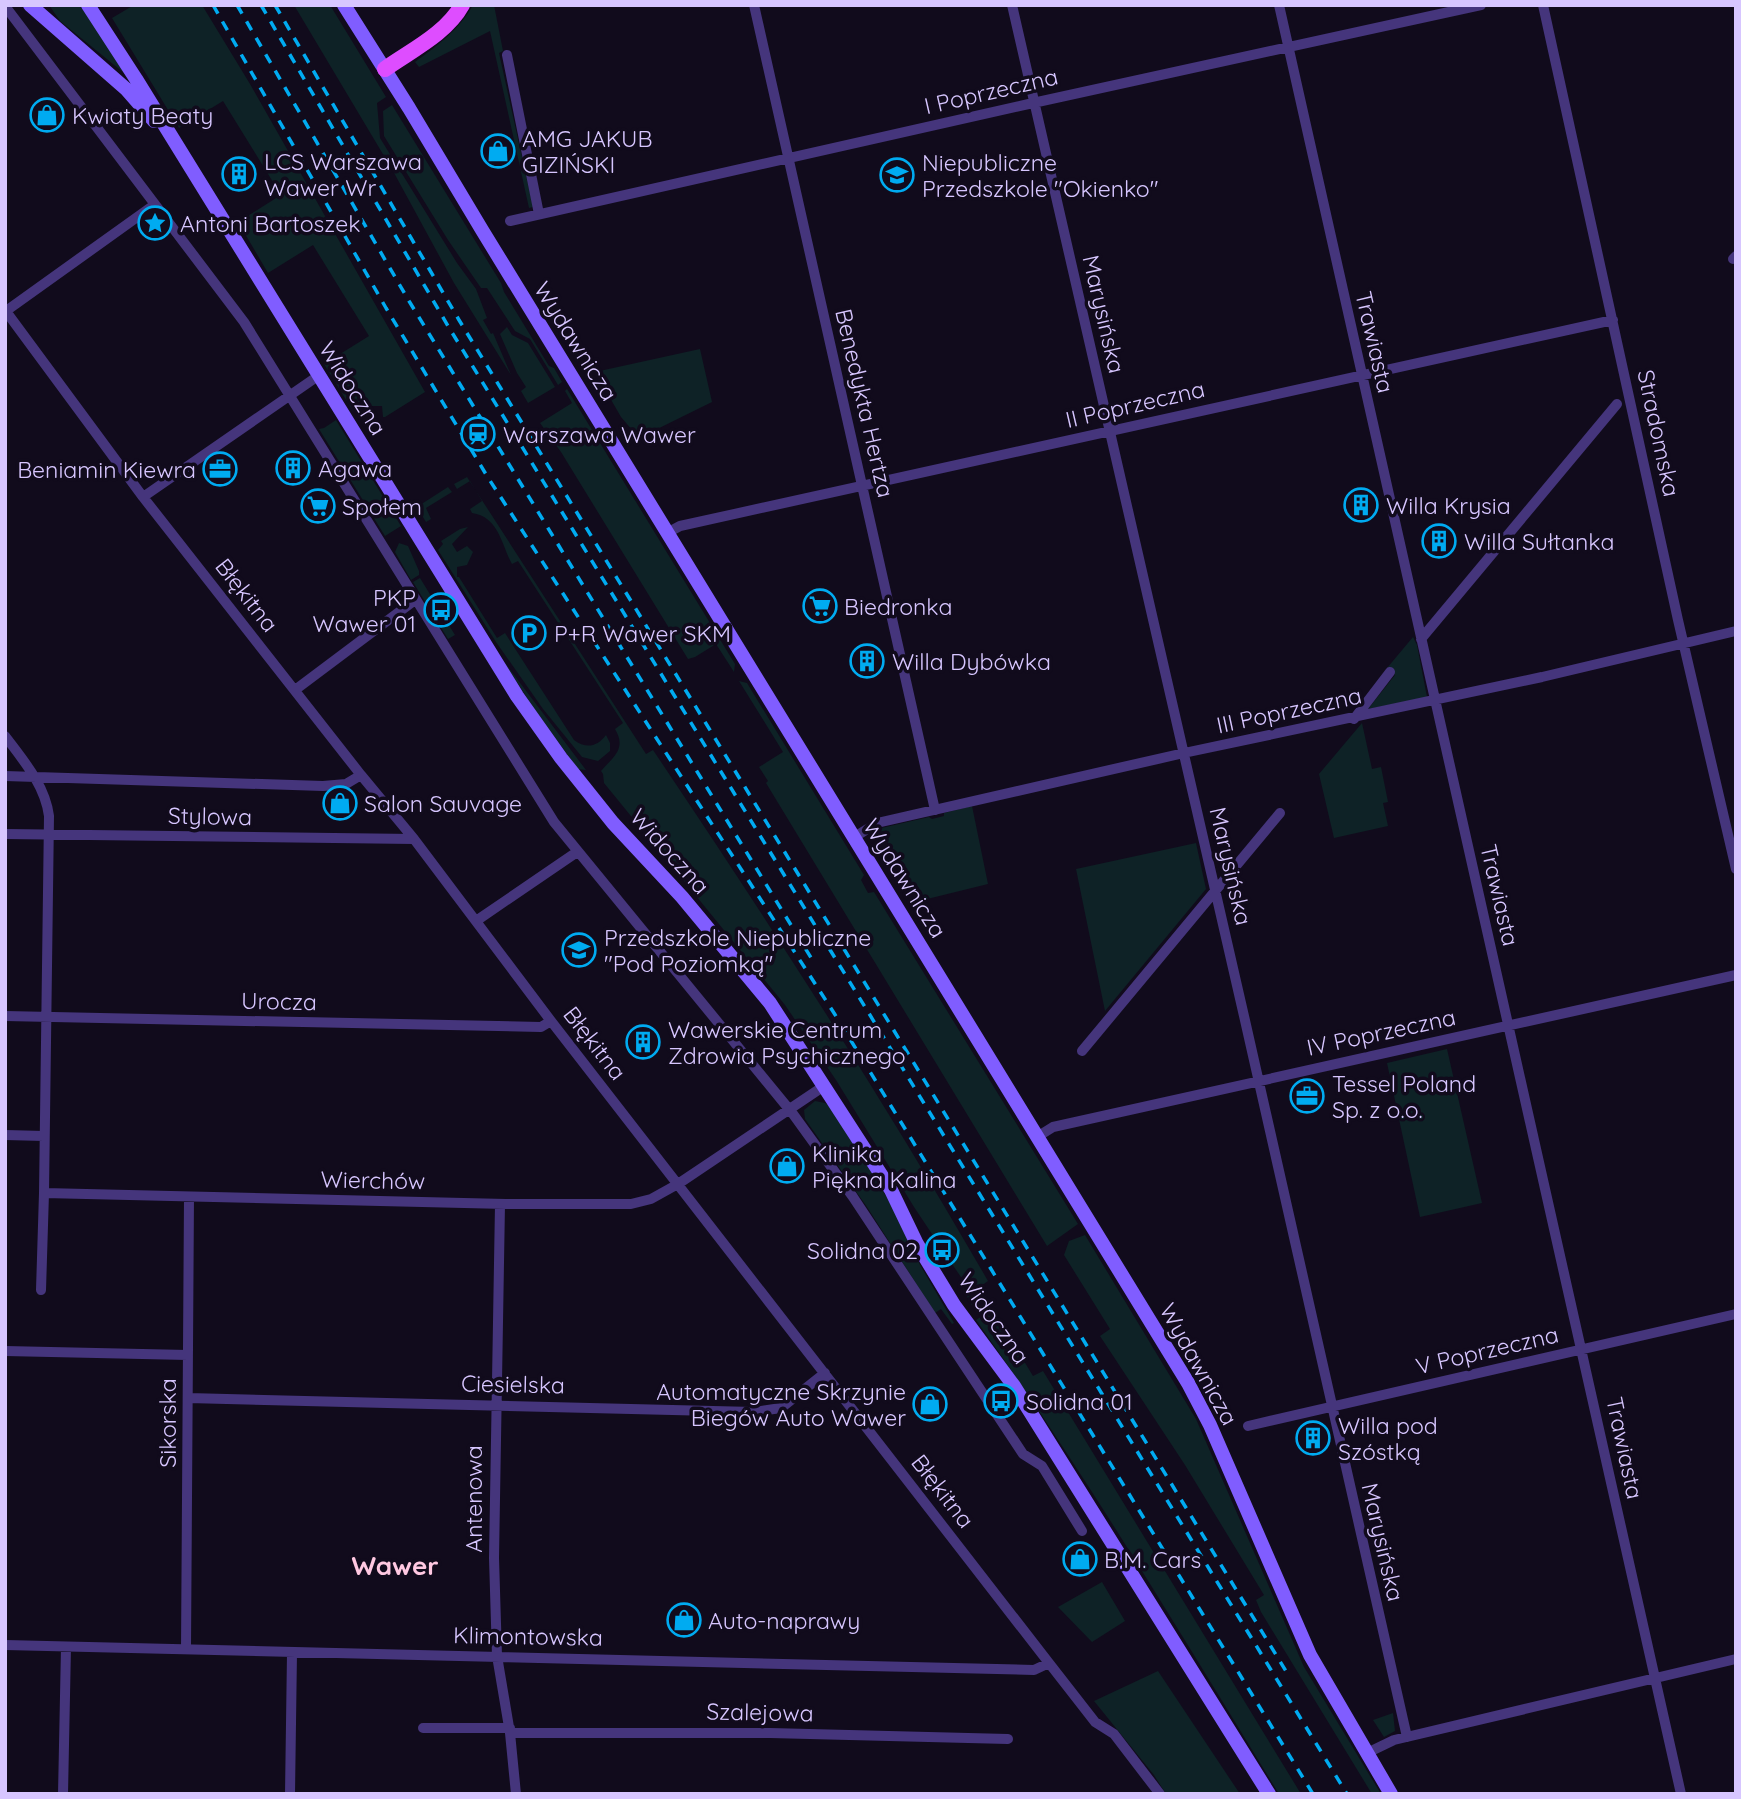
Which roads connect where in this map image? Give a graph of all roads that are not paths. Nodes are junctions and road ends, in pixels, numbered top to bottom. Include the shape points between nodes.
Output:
1 (30, 5) edge
2 (44, 5) edge
3 (89, 5) edge
4 (344, 5) edge
5 (462, 5) edge
6 (754, 5) edge
7 (1012, 5) edge
8 (1279, 5) edge
9 (1481, 5) edge
10 (1543, 5) edge
11 (7, 12) edge
12 (54, 28) junction
13 (1288, 47) junction
14 (507, 55) dead end
15 (385, 69) junction
16 (1033, 103) junction
17 (178, 148) junction
18 (789, 158) junction
19 (154, 205) junction
20 (539, 214) junction
21 (510, 221) dead end
22 (6, 311) edge
23 (1613, 320) junction
24 (1361, 375) junction
25 (318, 376) junction
26 (290, 395) junction
27 (1617, 404) dead end
28 (1110, 431) junction
29 (863, 486) junction
30 (143, 497) junction
31 (667, 533) junction
32 (415, 600) junction
33 (1736, 631) edge
34 (1420, 639) junction
35 (1685, 643) junction
36 (1390, 672) dead end
37 (295, 690) junction
38 (1434, 701) junction
39 (1354, 719) junction
40 (5, 736) edge
41 (1184, 753) junction
42 (361, 775) junction
43 (5, 776) edge
44 (34, 776) junction
45 (935, 810) junction
46 (1280, 813) dead end
47 (5, 834) edge
48 (50, 835) junction
49 (853, 838) junction
50 (414, 839) junction
51 (577, 852) junction
52 (1736, 869) edge
53 (1214, 891) junction
54 (476, 921) junction
55 (1736, 975) edge
56 (5, 1016) edge
57 (47, 1017) junction
58 (551, 1021) junction
59 (1509, 1026) junction
60 (1082, 1051) dead end
61 (1258, 1080) junction
62 (824, 1086) junction
63 (790, 1110) junction
64 (5, 1135) edge
65 (44, 1136) junction
66 (1037, 1137) junction
67 (678, 1184) junction
68 (44, 1194) junction
69 (189, 1197) junction
70 (499, 1204) junction
71 (41, 1290) dead end
72 (1736, 1314) edge
73 (1582, 1349) junction
74 (5, 1351) edge
75 (188, 1355) junction
76 (825, 1373) junction
77 (188, 1398) junction
78 (495, 1404) junction
79 (1331, 1406) junction
80 (1248, 1426) dead end
81 (1082, 1531) dead end
82 (5, 1645) edge
83 (66, 1647) junction
84 (186, 1649) junction
85 (292, 1653) junction
86 (497, 1656) junction
87 (1736, 1659) edge
88 (1049, 1663) junction
89 (1654, 1678) junction
90 (423, 1728) dead end
91 (510, 1730) junction
92 (1406, 1737) junction
93 (1009, 1739) dead end
94 (1367, 1754) junction
95 (63, 1794) edge
96 (290, 1794) edge
97 (516, 1794) edge
98 (1160, 1794) edge
99 (1269, 1794) edge
100 (1391, 1794) edge
101 (1681, 1794) edge

1 - 12 main road, Widoczna
2 - 12 main road, Widoczna
3 - 17 main road, Widoczna
4 - 15 main road, Wydawnicza
5 - 15 main road via 439,32
6 - 18 street, Benedykta Hertza
7 - 16 street, Marysińska
8 - 13 street, Trawiasta
9 - 13 street, I Poprzeczna
10 - 23 street, Stradomska
11 - 19 street
12 - 17 main road, Widoczna via 125,89
13 - 16 street, I Poprzeczna
13 - 24 street, Trawiasta
14 - 20 street
15 - 31 main road, Wydawnicza
16 - 18 street, I Poprzeczna
16 - 28 street, Marysińska
17 - 25 main road, Widoczna
18 - 20 street, I Poprzeczna
18 - 29 street, Benedykta Hertza
19 - 22 street
19 - 26 street via 244,322
20 - 21 street, I Poprzeczna
22 - 30 street, Błękitna
23 - 24 street, II Poprzeczna
23 - 35 street, Stradomska
24 - 28 street, II Poprzeczna
24 - 34 street, Trawiasta
25 - 26 street
25 - 62 main road, Widoczna via 544,735 613,823 770,1003
26 - 30 street
26 - 32 street
27 - 34 street
28 - 29 street, II Poprzeczna
28 - 41 street, Marysińska
29 - 31 street, II Poprzeczna via 680,526
29 - 45 street, Benedykta Hertza
30 - 37 street, Błękitna
31 - 49 main road, Wydawnicza
32 - 37 street
32 - 51 street
33 - 35 street, III Poprzeczna
34 - 38 street, Trawiasta
35 - 38 street, III Poprzeczna
35 - 52 street, Stradomska
36 - 39 street
37 - 42 street, Błękitna
38 - 39 street, III Poprzeczna
38 - 59 street, Trawiasta
39 - 41 street, III Poprzeczna
40 - 44 street
41 - 45 street, III Poprzeczna
41 - 53 street, Marysińska
42 - 44 street via 346,784 323,786
42 - 50 street, Błękitna
43 - 44 street
44 - 48 street via 47,801
45 - 49 street, III Poprzeczna via 877,823
46 - 53 street
47 - 48 street, Stylowa
48 - 50 street, Stylowa
48 - 57 street
49 - 66 main road, Wydawnicza
50 - 54 street, Błękitna
51 - 54 street
51 - 63 street
53 - 60 street
53 - 61 street, Marysińska
54 - 58 street, Błękitna
55 - 59 street, IV Poprzeczna
56 - 57 street, Urocza
57 - 58 street, Urocza via 541,1027
57 - 65 street
58 - 67 street, Błękitna
59 - 61 street, IV Poprzeczna
59 - 73 street, Trawiasta
61 - 66 street, IV Poprzeczna via 1053,1127
61 - 79 street, Marysińska
62 - 63 street, Wierchów
62 - 99 main road, Widoczna via 895,1198 954,1305 1014,1386
63 - 67 street, Wierchów
63 - 81 street via 1023,1454 1042,1466
64 - 65 street
65 - 68 street
66 - 94 main road, Wydawnicza via 1188,1383 1304,1643
67 - 70 street, Wierchów via 631,1204
67 - 76 street, Błękitna
68 - 69 street, Wierchów
68 - 71 street
69 - 70 street, Wierchów
69 - 75 street, Sikorska
70 - 78 street, Antenowa
72 - 73 street, V Poprzeczna
73 - 79 street, V Poprzeczna
73 - 89 street, Trawiasta
74 - 75 street
75 - 77 street, Sikorska
76 - 78 street, Ciesielska via 781,1408 768,1411
76 - 88 street, Błękitna
77 - 78 street, Ciesielska
77 - 84 street, Sikorska
78 - 86 street, Antenowa
79 - 80 street, V Poprzeczna
79 - 92 street, Marysińska
82 - 83 street, Klimontowska
83 - 84 street, Klimontowska
83 - 95 street
84 - 85 street, Klimontowska
85 - 86 street, Klimontowska
85 - 96 street
86 - 88 street, Klimontowska via 1034,1670
86 - 91 street, Antenowa
87 - 89 street
88 - 98 street, Błękitna via 1095,1722 1114,1734
89 - 92 street
89 - 101 street, Trawiasta
90 - 91 street, Szalejowa
91 - 93 street, Szalejowa
91 - 97 street, Antenowa
92 - 94 street
94 - 100 main road, Wydawnicza

